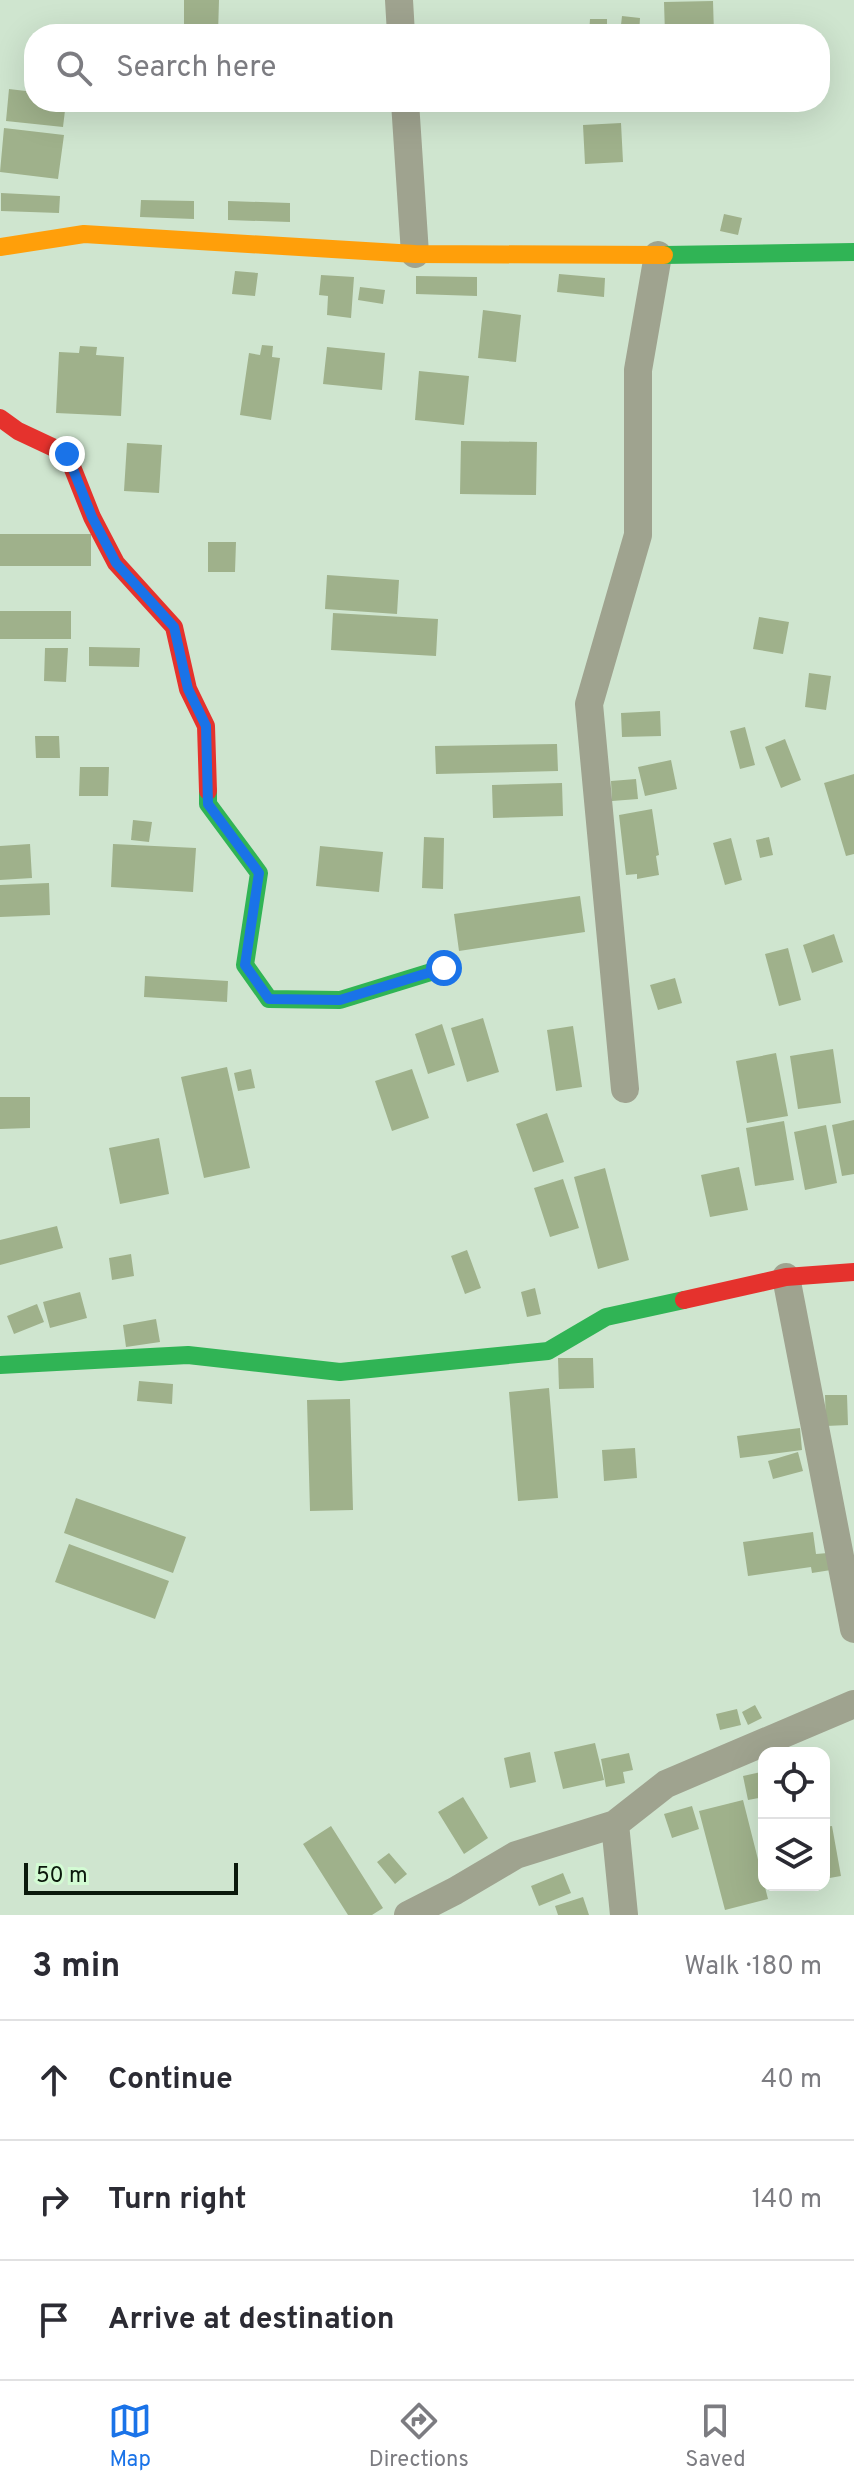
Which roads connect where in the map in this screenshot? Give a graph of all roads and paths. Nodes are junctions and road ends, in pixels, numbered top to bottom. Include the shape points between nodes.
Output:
1 (399, 0) edge
2 (400, 24) edge
3 (406, 112) edge
4 (0, 247) edge
5 (854, 252) edge
6 (415, 254) junction
7 (658, 255) junction
8 (0, 418) edge
9 (444, 968) dead end
10 (625, 1089) dead end
11 (854, 1272) edge
12 (786, 1277) junction
13 (0, 1365) edge
14 (854, 1629) edge
15 (854, 1704) edge
16 (615, 1824) junction
17 (408, 1915) edge
18 (624, 1915) edge

1 - 2 street
3 - 6 street
4 - 6 street via 84,234
5 - 7 street
6 - 7 street
7 - 10 street via 638,370 638,535 589,704
8 - 9 street via 67,454 116,563 174,627 188,689 206,726 208,804 259,873 245,965 269,999 340,1000
11 - 12 street
12 - 13 street via 606,1317 548,1351 340,1372 188,1355
12 - 14 street
15 - 16 street via 666,1784
16 - 17 street via 516,1855
16 - 18 street

